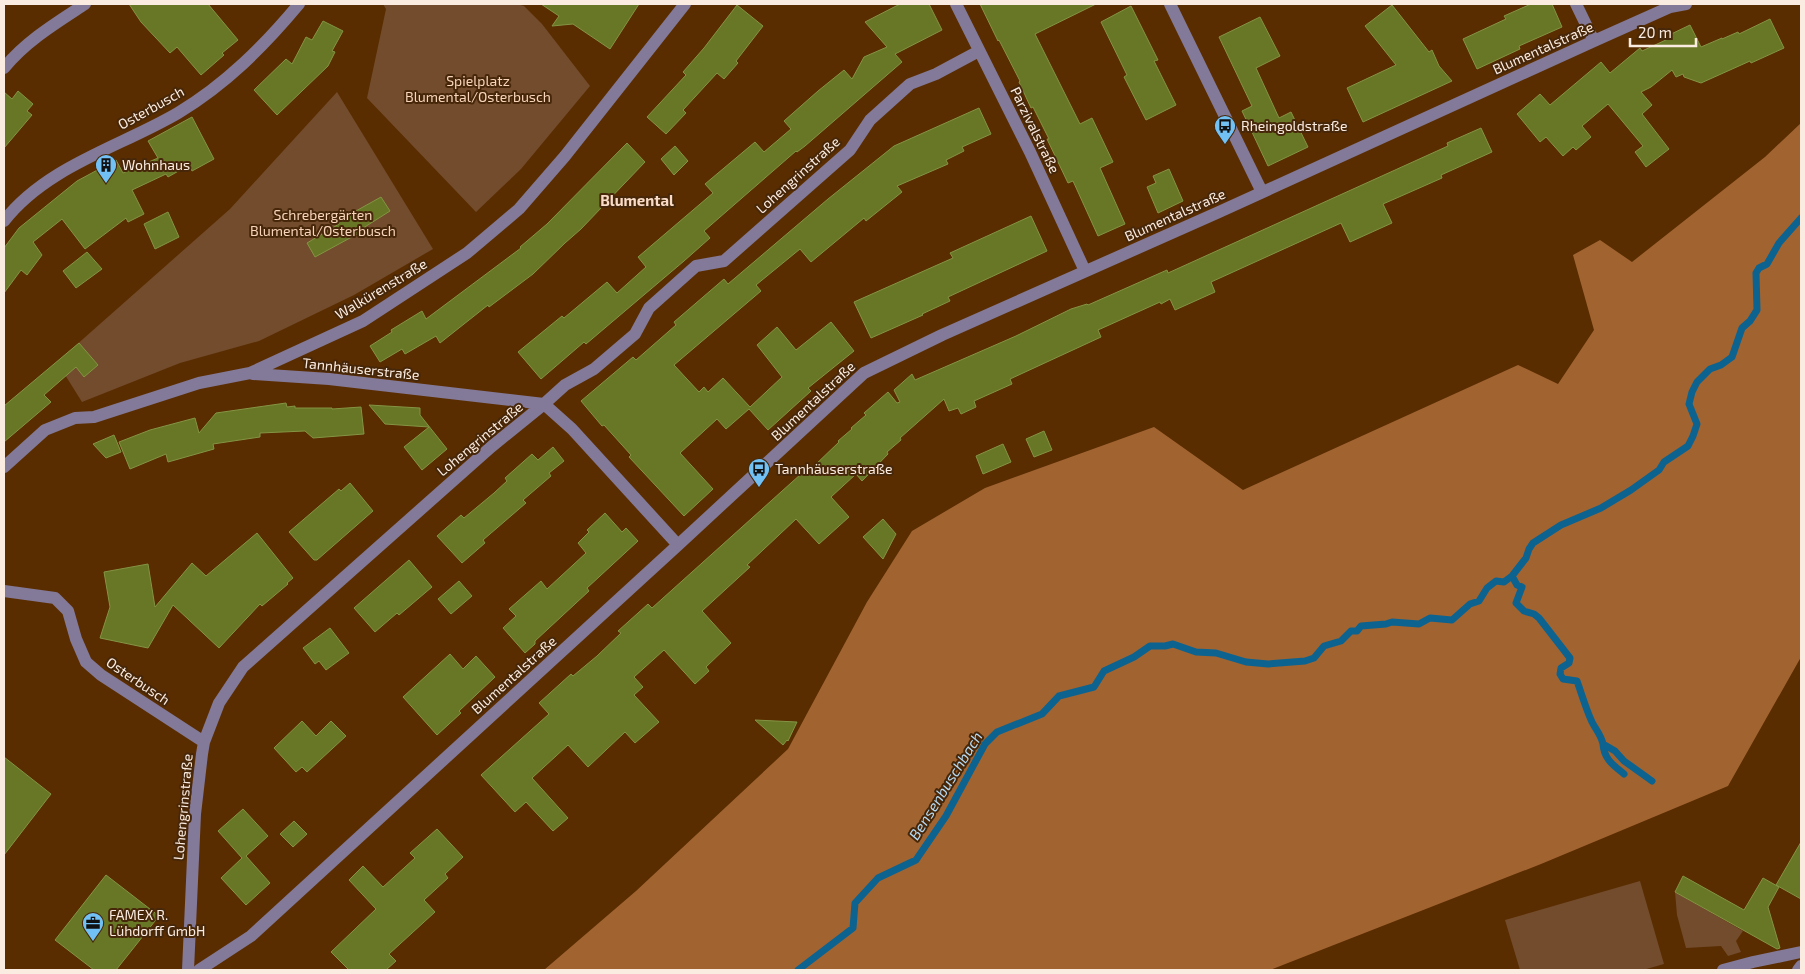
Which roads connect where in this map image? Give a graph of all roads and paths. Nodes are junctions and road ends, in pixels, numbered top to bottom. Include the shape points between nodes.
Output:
1 (85, 4) edge
2 (299, 4) edge
3 (685, 4) edge
4 (956, 4) edge
5 (1170, 4) edge
6 (1576, 4) edge
7 (1686, 4) edge
8 (1594, 41) junction
9 (979, 50) junction
10 (4, 68) edge
11 (1262, 192) junction
12 (4, 221) edge
13 (1085, 271) junction
14 (250, 373) junction
15 (544, 404) junction
16 (4, 467) edge
17 (678, 545) junction
18 (4, 591) edge
19 (204, 742) junction
20 (1801, 952) edge
21 (1801, 966) edge
22 (188, 970) edge
23 (199, 970) edge
24 (1723, 970) edge
25 (1798, 970) edge

1 - 10 street via 48,27
2 - 12 street, Osterbusch via 266,44 210,91 177,113 41,185
3 - 14 street, Walkürenstraße via 565,156 519,209 492,233 363,321
4 - 9 street, Parzivalstraße
5 - 11 street
6 - 8 street
7 - 8 street, Blumentalstraße
8 - 11 street, Blumentalstraße
9 - 13 street, Parzivalstraße
9 - 15 street, Lohengrinstraße via 936,74 910,84 870,120 850,150 724,261 696,266 649,308 635,334 594,369 565,385
11 - 13 street, Blumentalstraße
13 - 17 street, Blumentalstraße via 864,373
14 - 15 street, Tannhäuserstraße
14 - 16 street, Walkürenstraße via 199,383 94,417 75,418 45,430
15 - 17 street via 572,429
15 - 19 street, Lohengrinstraße via 243,667 219,703
17 - 23 street, Blumentalstraße via 251,936
18 - 19 street, Osterbusch via 55,598 68,611 86,662 101,676
19 - 22 street, Lohengrinstraße via 195,814
20 - 24 street
21 - 25 street

